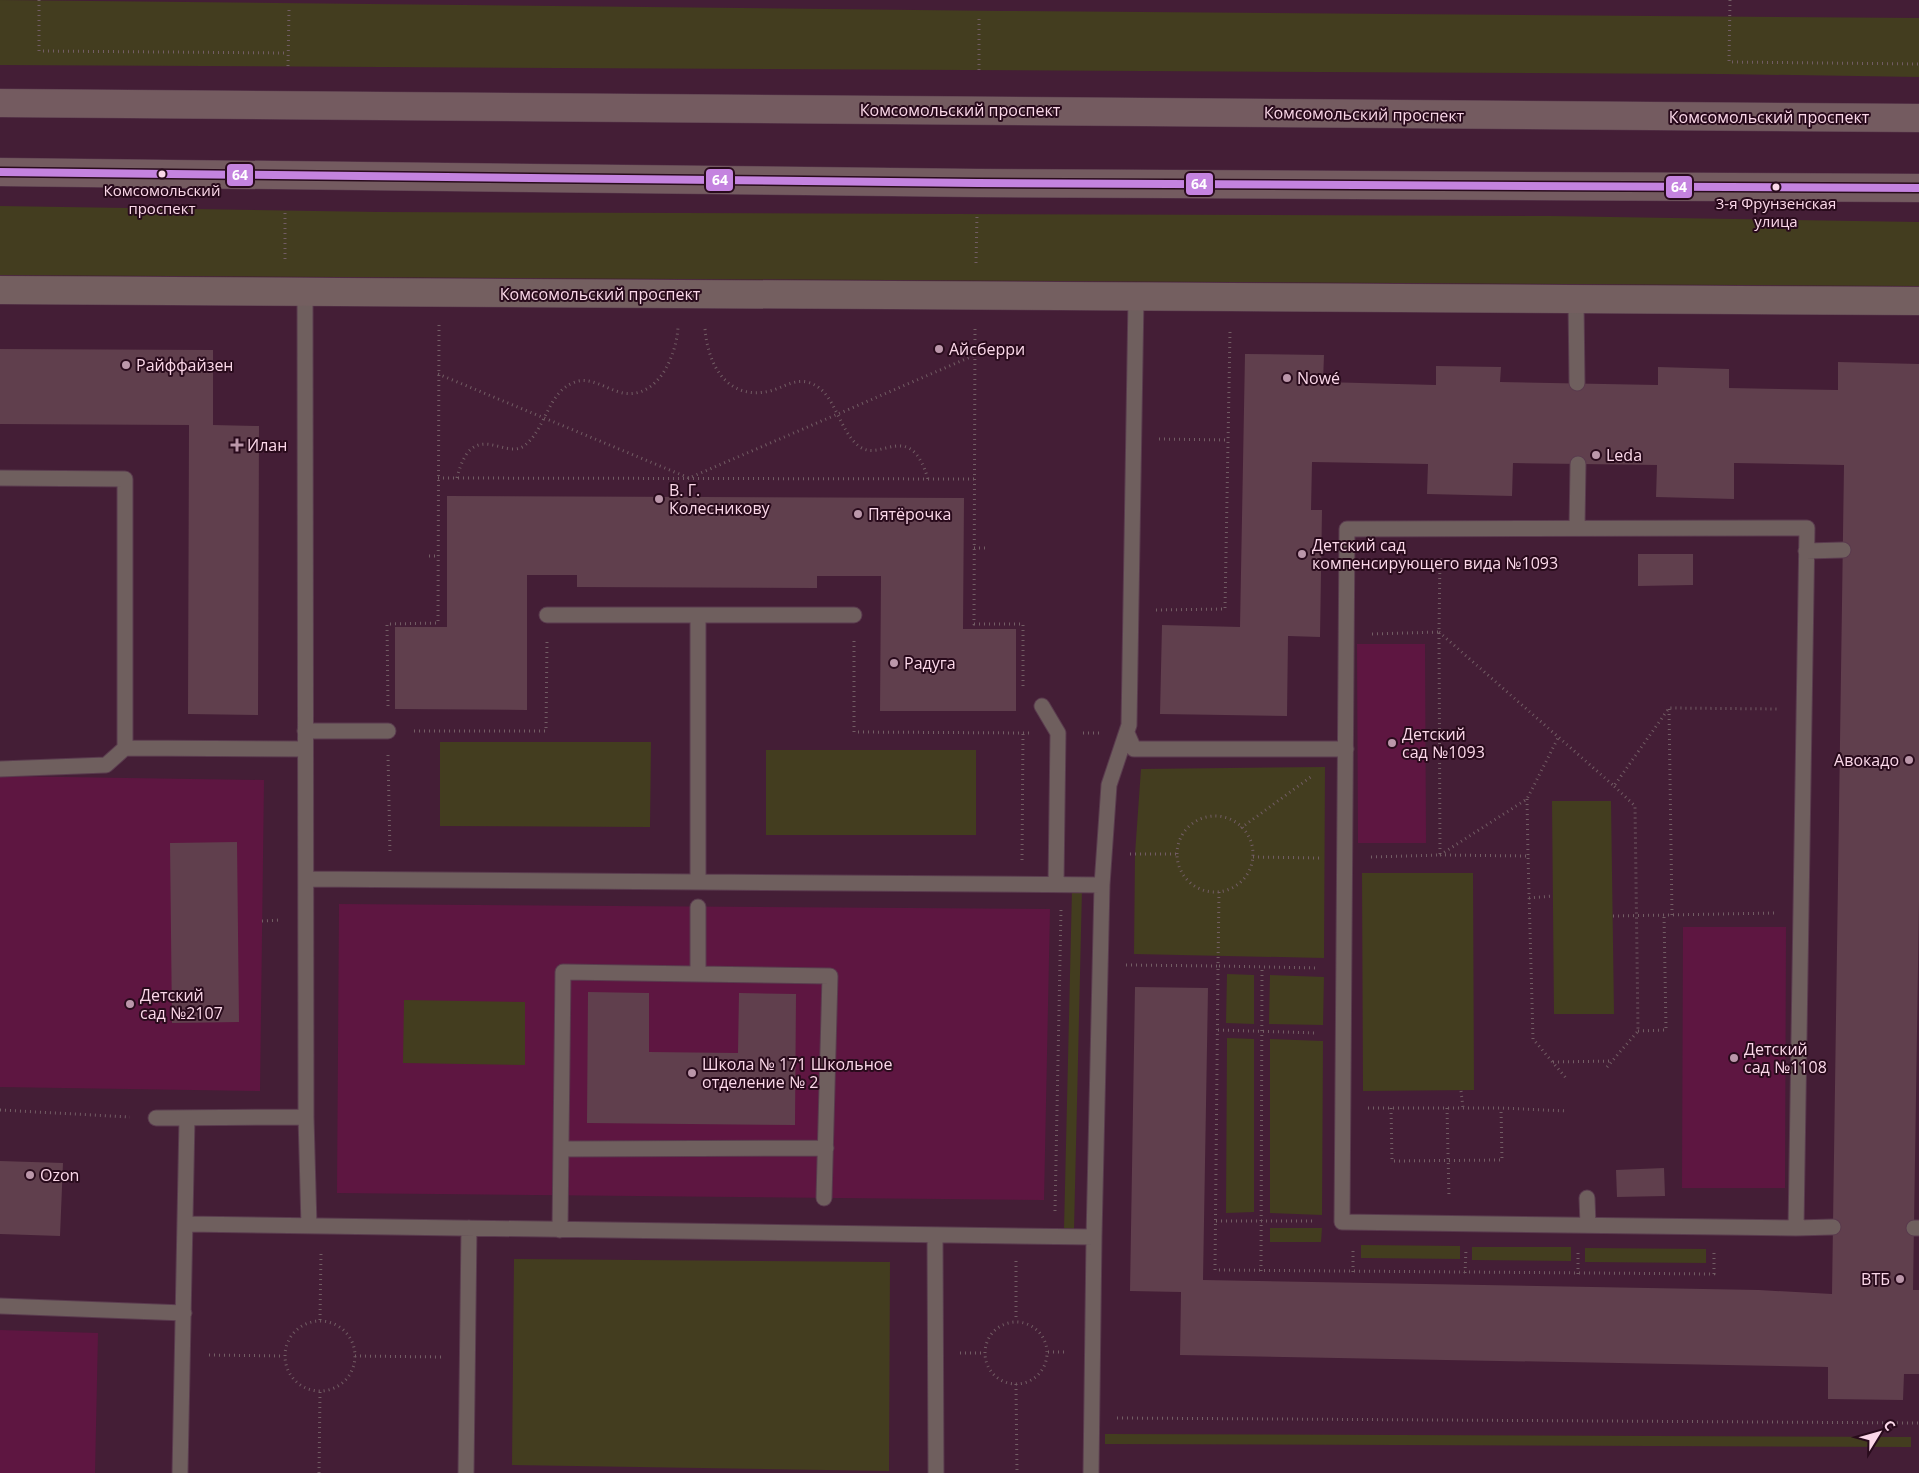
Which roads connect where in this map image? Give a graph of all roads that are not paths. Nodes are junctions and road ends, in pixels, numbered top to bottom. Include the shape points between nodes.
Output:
1 (0, 103) edge
2 (1919, 118) edge
3 (0, 172) edge
4 (1919, 188) edge
5 (0, 290) edge
6 (305, 292) junction
7 (1136, 297) junction
8 (1576, 300) junction
9 (1919, 301) edge
10 (1578, 383) dead end
11 (1578, 464) dead end
12 (0, 478) edge
13 (1577, 528) junction
14 (1806, 550) junction
15 (1843, 550) dead end
16 (547, 614) road end
17 (698, 615) junction
18 (854, 615) road end
19 (1042, 706) dead end
20 (305, 731) junction
21 (388, 731) road end
22 (1126, 733) junction
23 (125, 748) junction
24 (305, 749) junction
25 (1346, 749) junction
26 (0, 769) edge
27 (306, 879) junction
28 (698, 882) junction
29 (1059, 884) junction
30 (1102, 885) junction
31 (698, 907) dead end
32 (698, 974) junction
33 (306, 1117) junction
34 (156, 1118) road end
35 (187, 1118) junction
36 (826, 1148) junction
37 (561, 1149) junction
38 (824, 1198) dead end
39 (1587, 1198) dead end
40 (186, 1224) junction
41 (1588, 1225) junction
42 (315, 1226) junction
43 (1833, 1227) dead end
44 (469, 1228) junction
45 (1796, 1228) junction
46 (560, 1230) junction
47 (935, 1237) junction
48 (1094, 1237) junction
49 (0, 1306) edge
50 (184, 1312) junction
51 (180, 1473) edge
52 (466, 1473) edge
53 (936, 1473) edge
54 (1091, 1473) edge

1 - 2 main road, Комсомольский проспект
3 - 4 main road via 977,183
5 - 6 street, Комсомольский проспект
6 - 7 street, Комсомольский проспект
6 - 20 lane
7 - 8 street, Комсомольский проспект
7 - 22 lane via 1129,725
8 - 9 street, Комсомольский проспект
8 - 10 lane
11 - 13 lane
12 - 23 lane via 125,478
13 - 14 lane via 1807,528
13 - 25 lane via 1347,528
14 - 15 lane
14 - 45 lane
16 - 17 lane
17 - 18 lane
17 - 28 lane
19 - 29 lane via 1058,733
20 - 21 lane
20 - 24 lane
22 - 25 lane via 1134,749
22 - 30 lane via 1109,785
23 - 24 lane
23 - 26 lane via 106,765
24 - 27 lane
25 - 41 lane via 1342,1222
27 - 28 lane
27 - 33 lane
28 - 29 lane
29 - 30 lane
30 - 48 lane
31 - 32 lane
32 - 36 lane via 830,976
32 - 37 lane via 563,972
33 - 35 lane
33 - 42 lane
34 - 35 lane
35 - 40 lane
36 - 37 lane
36 - 38 lane
37 - 46 lane
39 - 41 lane
40 - 42 lane
40 - 50 lane
41 - 45 lane
42 - 44 lane
43 - 45 lane
44 - 46 lane
44 - 52 lane
46 - 47 lane
47 - 48 lane
47 - 53 lane
48 - 54 lane
49 - 50 lane
50 - 51 lane

